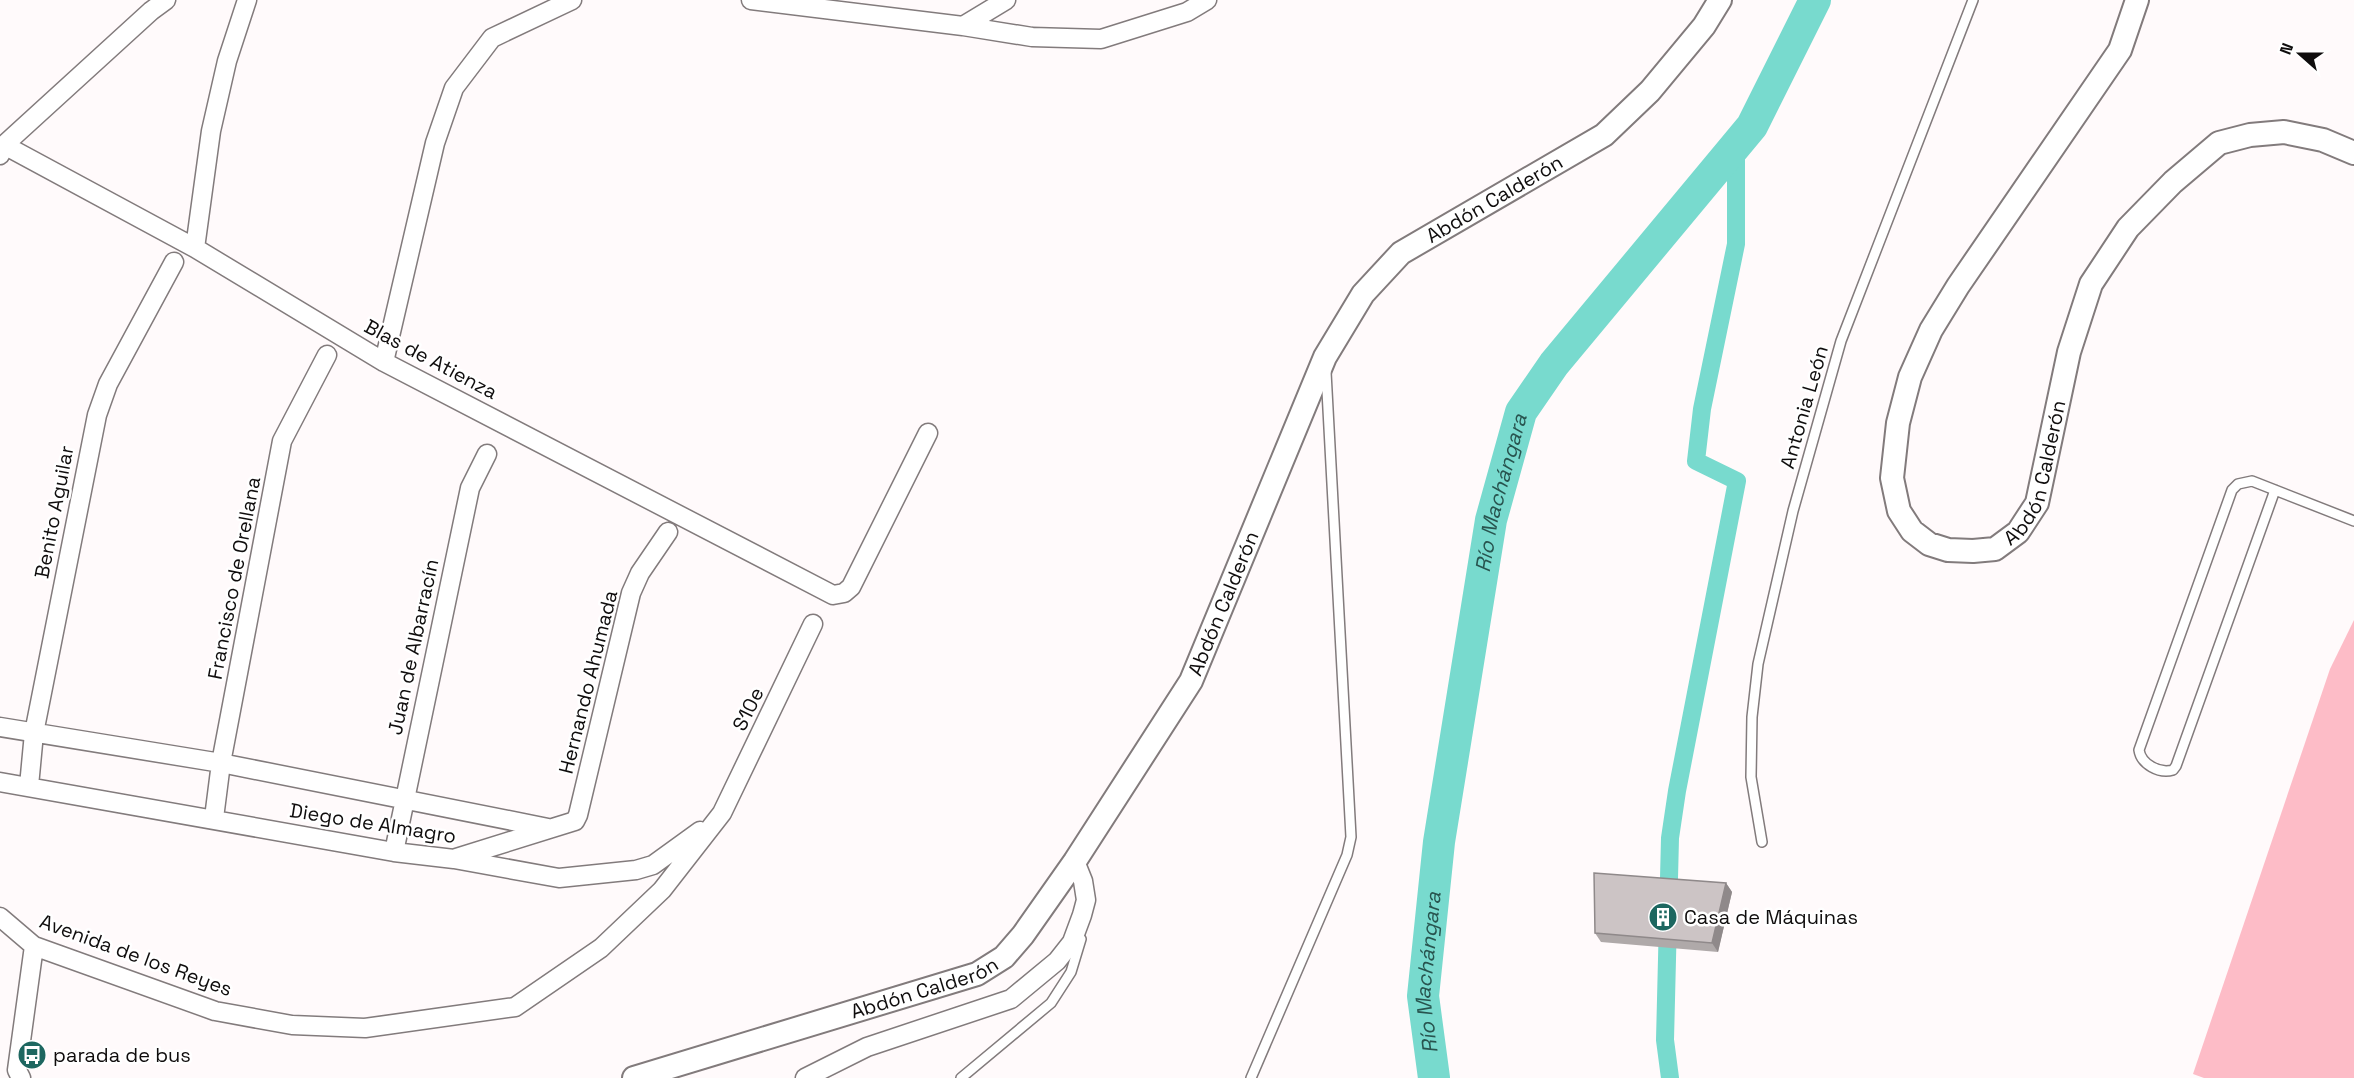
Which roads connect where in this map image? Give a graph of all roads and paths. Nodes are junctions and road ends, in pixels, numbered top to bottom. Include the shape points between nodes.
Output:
1 (166, 0) edge
2 (247, 0) edge
3 (572, 0) edge
4 (752, 0) edge
5 (1006, 0) edge
6 (1207, 0) edge
7 (1720, 0) edge
8 (1972, 0) edge
9 (2135, 1) edge
10 (963, 26) junction
11 (2, 150) edge
12 (2354, 153) edge
13 (195, 248) junction
14 (174, 262) dead end
15 (327, 355) dead end
16 (1325, 357) junction
17 (384, 362) junction
18 (928, 433) dead end
19 (487, 454) dead end
20 (2275, 490) junction
21 (2354, 521) edge
22 (668, 532) dead end
23 (813, 624) dead end
24 (0, 727) edge
25 (34, 733) junction
26 (222, 763) junction
27 (0, 782) edge
28 (29, 786) junction
29 (404, 798) junction
30 (722, 813) junction
31 (214, 818) junction
32 (548, 828) junction
33 (1762, 842) dead end
34 (394, 852) junction
35 (454, 859) junction
36 (1075, 861) junction
37 (1082, 915) junction
38 (0, 917) edge
39 (34, 945) junction
40 (14, 1075) edge
41 (634, 1078) edge
42 (805, 1078) edge
43 (961, 1078) edge
44 (1251, 1078) edge

1 - 11 street
2 - 13 street via 227,61 211,131
3 - 17 street via 492,38 454,88 435,143
4 - 10 street
5 - 10 street
6 - 10 street via 1187,12 1101,39 1032,37
7 - 16 street, Abdón Calderón via 1704,26 1650,91 1604,135 1401,253 1363,294
8 - 33 lane, Antonia León via 1841,341 1793,511 1758,664 1752,717 1751,777
9 - 12 street, Abdón Calderón via 2120,50 1958,286 1931,330 1910,377 1898,423 1892,478 1899,511 1912,531 1929,544 1948,550 1995,549 2018,532 2031,513 2037,503 2069,352 2091,284 2128,228 2173,182 2219,143 2250,135 2284,132 2323,140
11 - 13 street, Blas de Atienza
13 - 17 street, Blas de Atienza
14 - 25 street, Benito Aguilar via 108,384 97,415
15 - 26 street, Francisco de Orellana via 282,441
16 - 36 street, Abdón Calderón via 1191,681
16 - 44 lane via 1351,837 1347,855
17 - 18 street, Blas de Atienza via 832,595 844,593 850,587
19 - 29 street, Juan de Albarracín via 470,488
20 - 20 lane via 2176,766 2167,772 2144,763 2139,750 2232,490 2238,484 2252,481
20 - 21 lane
22 - 32 street, Hernando Ahumada via 631,593 578,815 570,824
23 - 30 street, S10e
24 - 25 street, Diego de Almagro
25 - 26 street, Diego de Almagro
25 - 28 street, Benito Aguilar
26 - 29 street, Diego de Almagro
26 - 31 street, Francisco de Orellana
27 - 28 street, Diego de Almagro
28 - 31 street, Diego de Almagro
29 - 32 street, Diego de Almagro
29 - 34 street, Juan de Albarracín
30 - 35 street, Diego de Almagro via 653,865 636,870 559,878
30 - 39 street, Avenida de los Reyes via 662,890 601,948 515,1008 365,1028 292,1024 215,1011
31 - 34 street, Diego de Almagro
32 - 35 street, Hernando Ahumada
34 - 35 street, Diego de Almagro
36 - 37 street via 1086,900
36 - 41 street, Abdón Calderón via 1004,957 977,974
37 - 42 street via 1072,942 1057,961 1011,999 867,1047
37 - 43 lane via 1081,939 1071,972 1051,1003
38 - 39 street, Avenida de los Reyes
39 - 40 street

